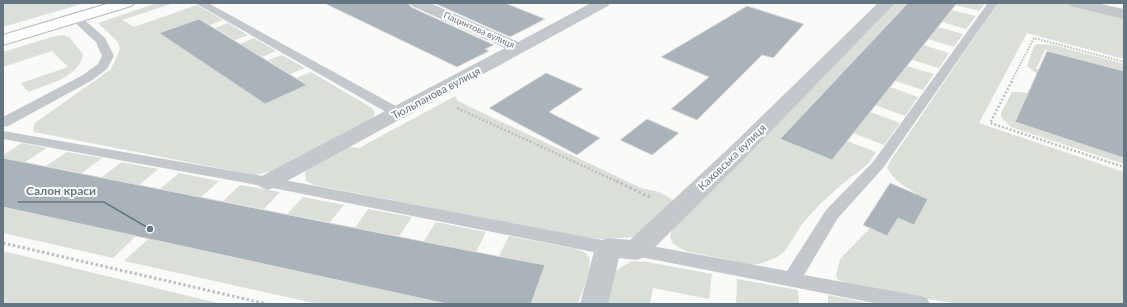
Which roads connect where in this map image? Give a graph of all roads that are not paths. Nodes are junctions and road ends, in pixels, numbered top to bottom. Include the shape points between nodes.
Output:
1 (126, 3) edge
2 (200, 3) edge
3 (417, 3) edge
4 (603, 3) edge
5 (887, 3) edge
6 (993, 3) edge
7 (1075, 3) edge
8 (1124, 14) edge
9 (76, 18) junction
10 (3, 40) edge
11 (518, 48) junction
12 (398, 113) junction
13 (3, 123) edge
14 (3, 135) edge
15 (268, 182) junction
16 (608, 248) junction
17 (636, 250) junction
18 (791, 280) junction
19 (594, 304) edge
20 (920, 304) edge

1 - 9 street
2 - 12 lane
3 - 11 street, Гіацинтова вулиця
4 - 11 street, Тюльпанова вулиця
5 - 17 street, Каховська вулиця
6 - 18 lane via 878,165 832,214
7 - 8 street
9 - 10 street
9 - 13 lane via 101,40 108,56 103,66 86,78
11 - 12 street, Тюльпанова вулиця
12 - 15 street, Тюльпанова вулиця
14 - 15 lane
15 - 16 lane
16 - 17 street
16 - 19 street
17 - 18 lane
18 - 20 lane

